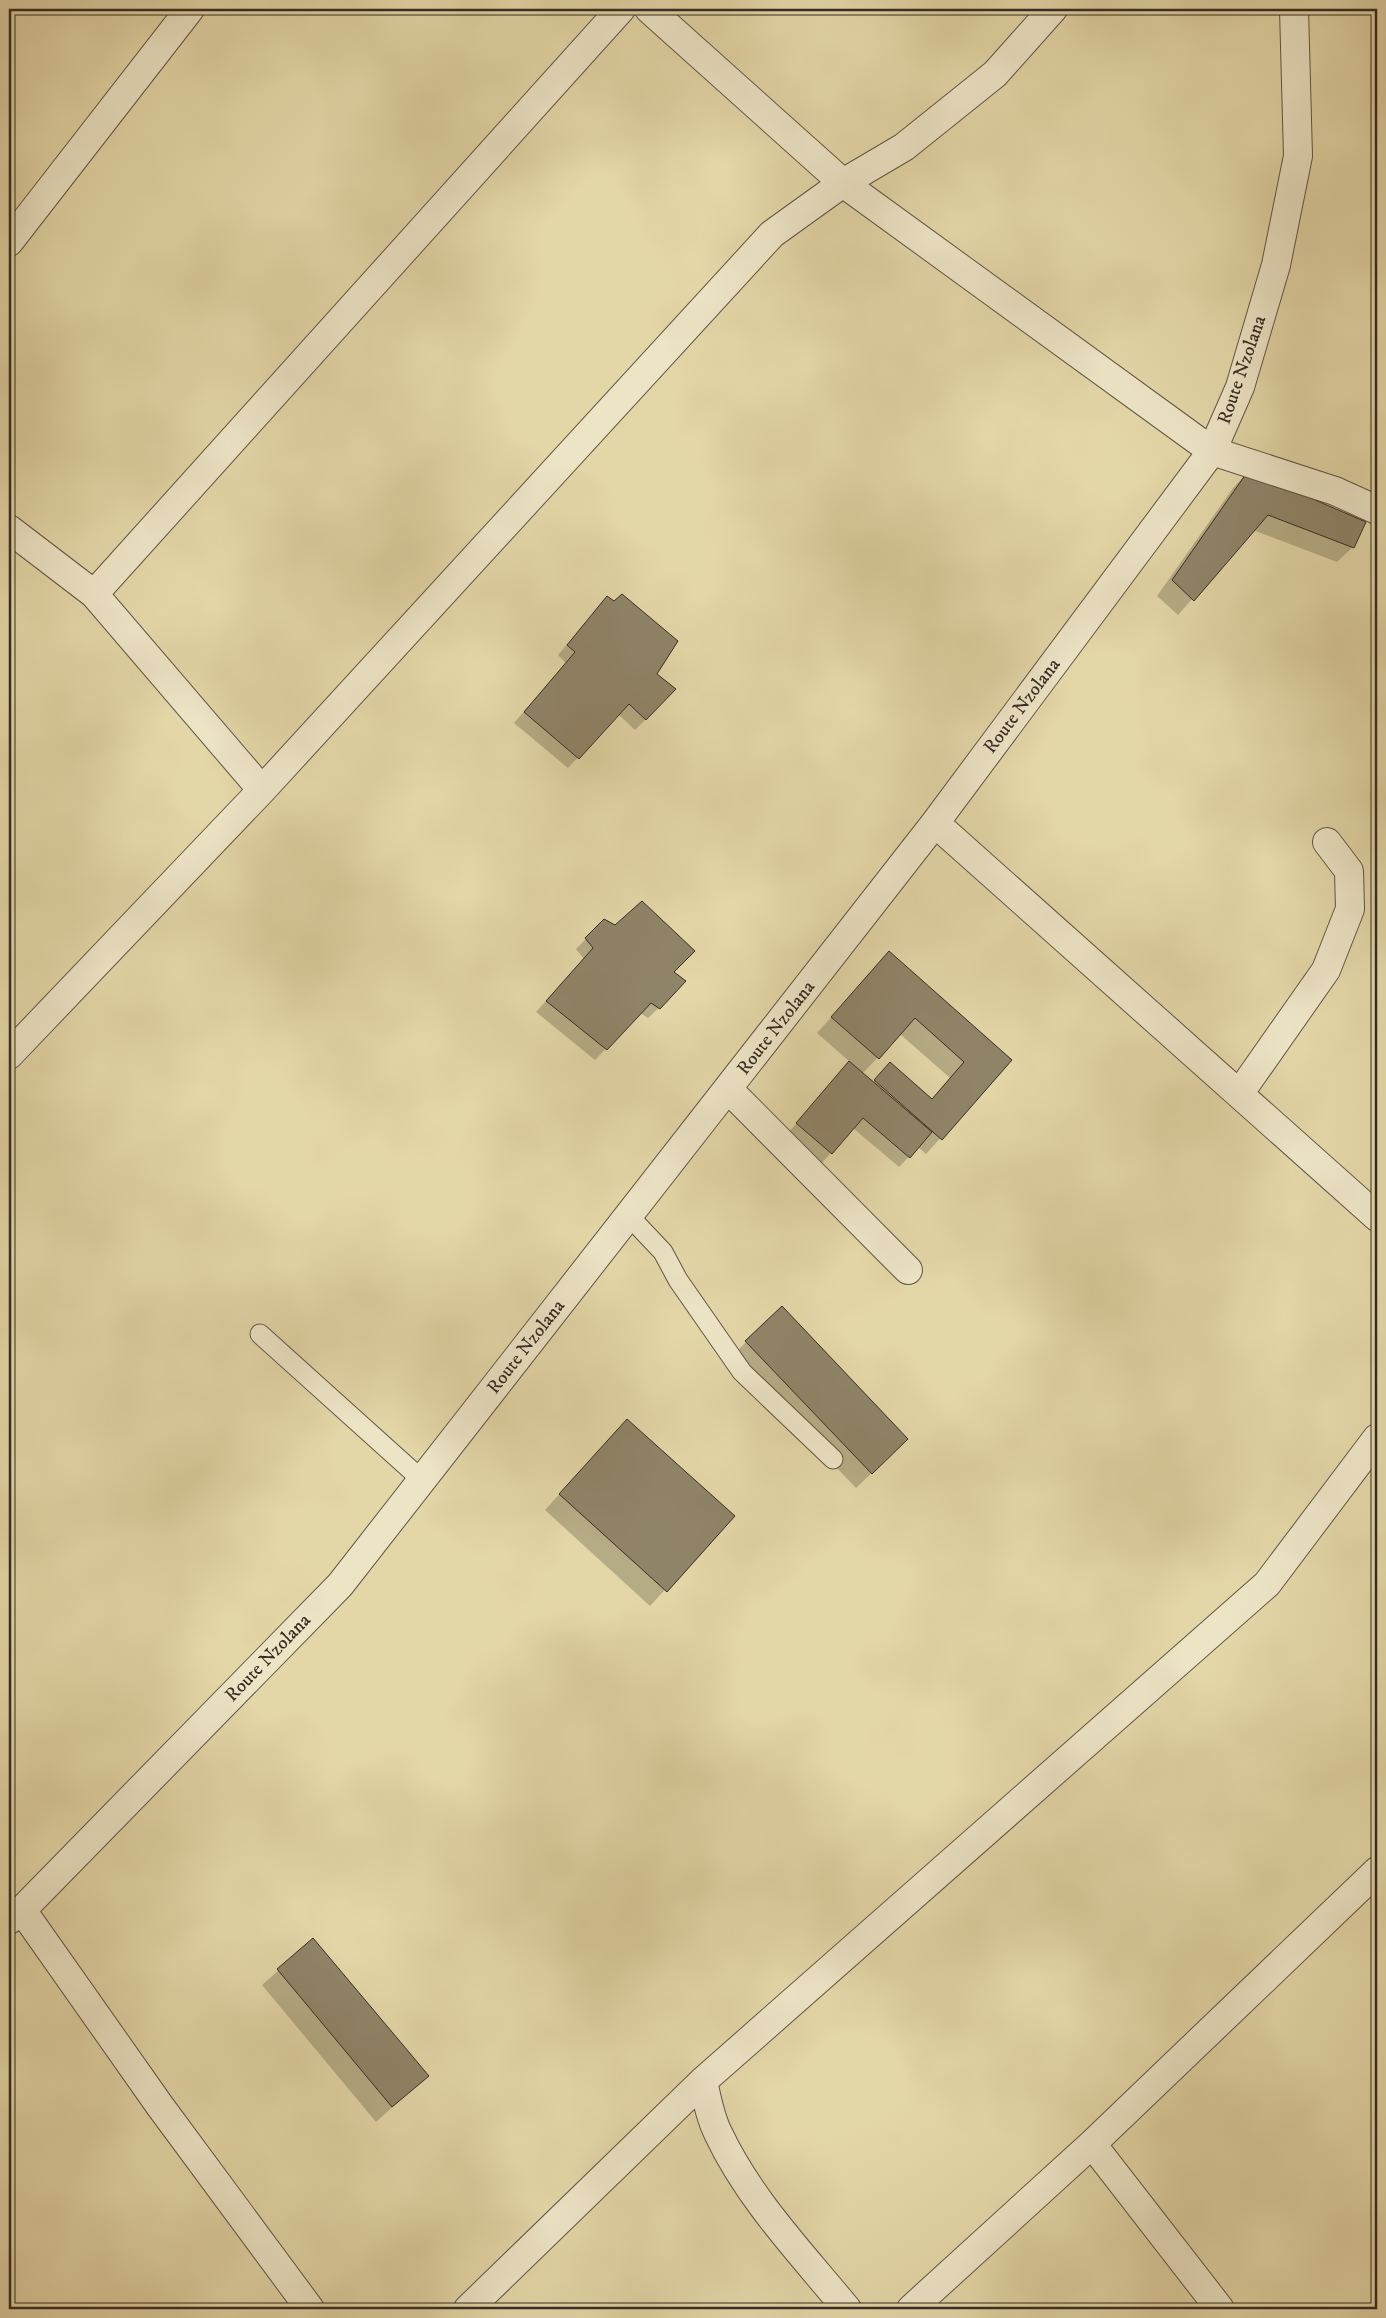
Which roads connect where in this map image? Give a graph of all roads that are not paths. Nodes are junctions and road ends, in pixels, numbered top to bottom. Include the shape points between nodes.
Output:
1 (190, 9) edge
2 (621, 9) edge
3 (648, 9) edge
4 (1053, 9) edge
5 (1294, 9) edge
6 (843, 182) junction
7 (9, 242) edge
8 (1212, 451) junction
9 (1377, 510) edge
10 (9, 529) edge
11 (94, 594) junction
12 (262, 790) junction
13 (935, 823) junction
14 (1327, 842) dead end
15 (9, 1055) edge
16 (728, 1089) junction
17 (1239, 1094) junction
18 (629, 1216) junction
19 (1377, 1217) edge
20 (908, 1270) dead end
21 (260, 1334) dead end
22 (1377, 1438) edge
23 (833, 1459) dead end
24 (422, 1480) junction
25 (1377, 1871) edge
26 (16, 1915) edge
27 (703, 2081) junction
28 (1092, 2144) junction
29 (310, 2309) edge
30 (468, 2309) edge
31 (847, 2309) edge
32 (911, 2309) edge
33 (1220, 2309) edge

1 - 7 street
2 - 11 street
3 - 6 street
4 - 6 street via 995,74 904,147
5 - 8 street, Route Nzolana via 1298,156 1276,265 1240,387
6 - 8 street
6 - 12 street via 772,234
8 - 9 street via 1335,491
8 - 13 street, Route Nzolana
10 - 11 street
11 - 12 street
12 - 15 street
13 - 16 street, Route Nzolana
13 - 17 street
14 - 17 street via 1349,871 1350,909 1326,970
16 - 18 street, Route Nzolana
16 - 20 street
17 - 19 street
18 - 23 lane via 663,1252 678,1280 742,1372
18 - 24 street, Route Nzolana
21 - 24 lane
22 - 27 street via 1267,1584
24 - 26 street, Route Nzolana via 340,1585
25 - 28 street
26 - 29 street
27 - 30 street
27 - 31 street via 717,2132 751,2191
28 - 32 street
28 - 33 street

